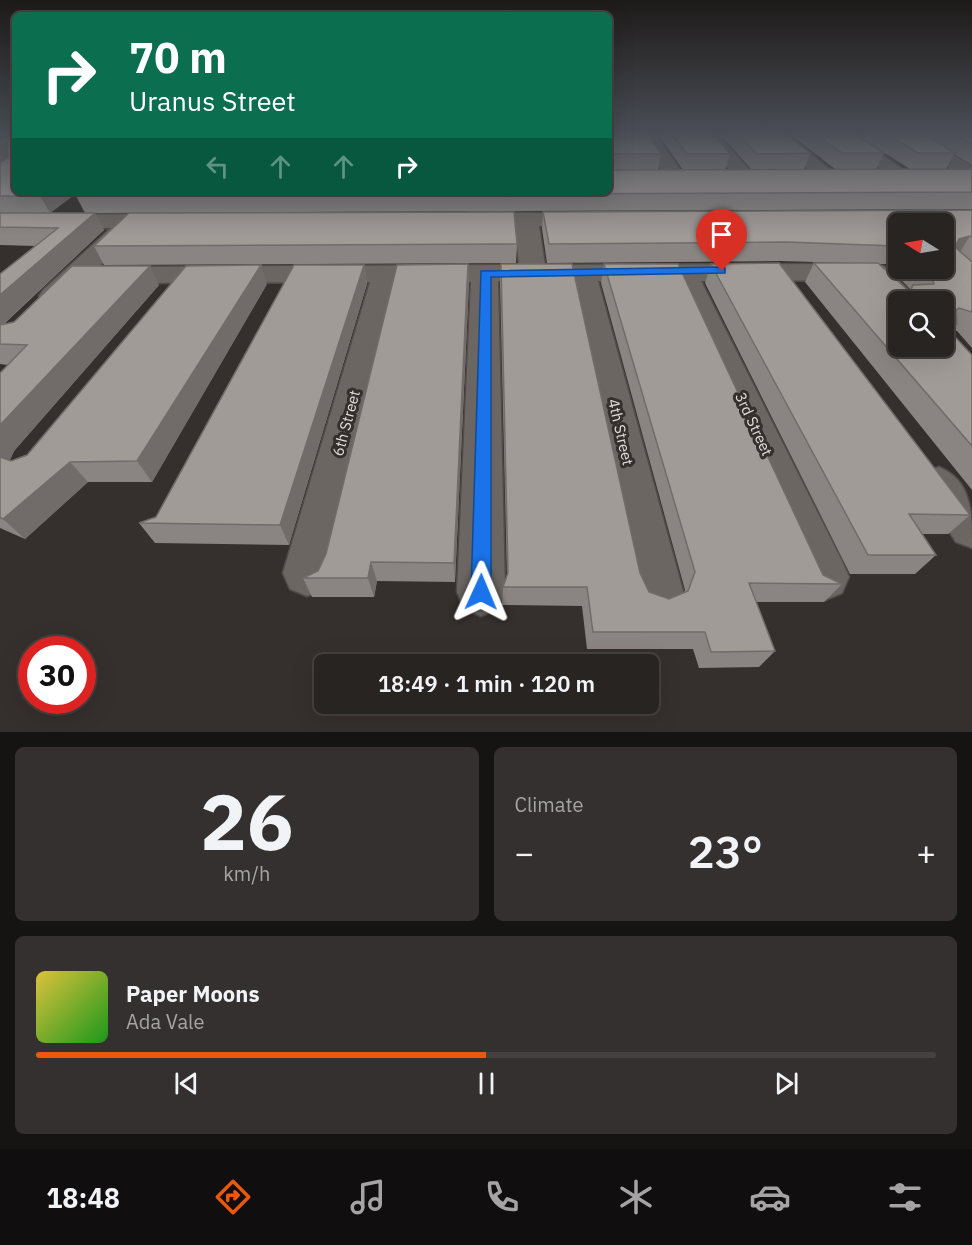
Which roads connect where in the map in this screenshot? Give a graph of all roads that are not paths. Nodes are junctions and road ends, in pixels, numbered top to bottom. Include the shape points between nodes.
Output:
1 (669, 168) edge
2 (738, 168) edge
3 (818, 168) edge
4 (891, 168) edge
5 (972, 175) edge
6 (872, 177) edge
7 (904, 177) junction
8 (654, 178) edge
9 (676, 178) junction
10 (699, 178) edge
11 (723, 178) edge
12 (746, 178) junction
13 (768, 178) edge
14 (800, 178) edge
15 (830, 178) junction
16 (850, 178) edge
17 (87, 198) edge
18 (442, 219) edge
19 (526, 219) junction
20 (608, 219) edge
21 (131, 221) junction
22 (191, 221) edge
23 (0, 222) edge
24 (56, 222) junction
25 (683, 271) junction
26 (779, 271) junction
27 (533, 273) junction
28 (584, 273) junction
29 (289, 274) junction
30 (386, 274) junction
31 (485, 274) junction
32 (76, 275) junction
33 (185, 275) junction
34 (894, 291) edge
35 (163, 302) edge
36 (272, 305) edge
37 (808, 309) edge
38 (38, 311) edge
39 (922, 461) edge
40 (972, 528) edge
41 (307, 573) edge
42 (825, 577) edge
43 (659, 591) dead end
44 (481, 592) dead end

1 - 9 street
2 - 12 street
3 - 15 street
4 - 7 street
5 - 7 street
6 - 7 street
8 - 9 street
9 - 10 street
11 - 12 street
12 - 13 street
14 - 15 street
15 - 16 street
17 - 24 street
18 - 19 street
19 - 20 street
19 - 27 street
21 - 22 street
21 - 24 street
21 - 32 street
23 - 24 street
25 - 26 street
25 - 28 street
25 - 42 street, 3rd Street
26 - 34 street via 875,272
26 - 37 street
27 - 28 street
27 - 31 street
28 - 43 street, 4th Street
29 - 30 street
29 - 33 street
29 - 36 street
30 - 31 street
30 - 41 street, 6th Street
31 - 44 street
32 - 33 street
32 - 38 street
33 - 35 street
39 - 40 street

